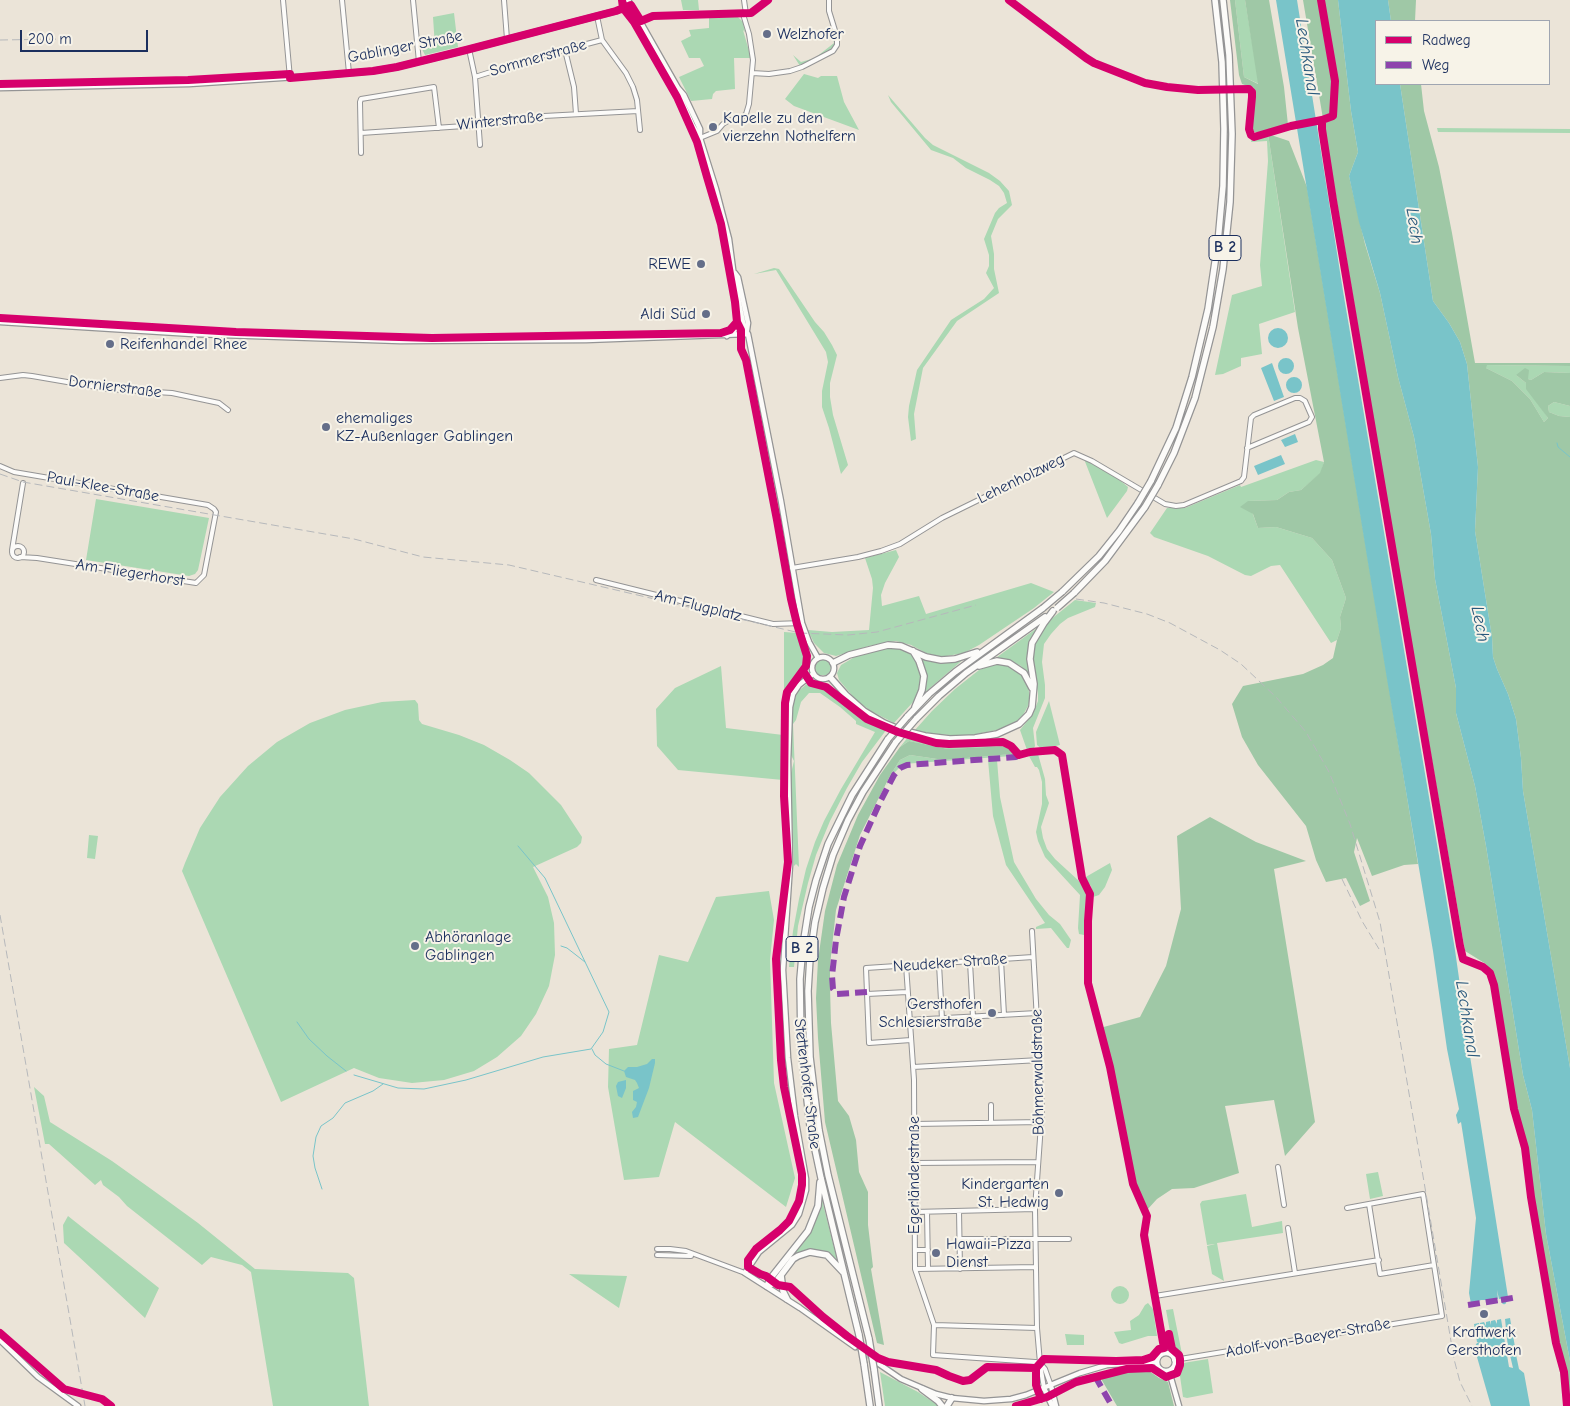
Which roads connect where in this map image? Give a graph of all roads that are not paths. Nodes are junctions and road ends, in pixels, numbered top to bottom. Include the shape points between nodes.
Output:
1 (283, 0) edge
2 (342, 0) edge
3 (413, 0) edge
4 (504, 0) edge
5 (744, 0) edge
6 (768, 0) edge
7 (828, 0) edge
8 (1215, 0) edge
9 (1223, 0) edge
10 (629, 2) edge
11 (745, 14) junction
12 (597, 16) junction
13 (641, 21) junction
14 (507, 39) junction
15 (602, 40) junction
16 (469, 49) junction
17 (565, 50) junction
18 (418, 62) junction
19 (349, 73) junction
20 (752, 73) junction
21 (475, 77) junction
22 (290, 78) junction
23 (0, 88) edge
24 (638, 111) junction
25 (576, 114) junction
26 (479, 125) junction
27 (439, 128) junction
28 (640, 130) dead end
29 (361, 133) junction
30 (700, 138) junction
31 (480, 145) dead end
32 (361, 153) dead end
33 (735, 272) junction
34 (742, 313) junction
35 (0, 322) edge
36 (748, 333) junction
37 (727, 336) junction
38 (0, 378) edge
39 (228, 410) dead end
40 (1247, 448) junction
41 (0, 466) edge
42 (23, 483) dead end
43 (208, 505) joint
44 (15, 528) junction
45 (22, 548) junction
46 (12, 550) junction
47 (20, 557) junction
48 (37, 558) junction
49 (792, 568) junction
50 (596, 580) dead end
51 (1055, 609) junction
52 (802, 623) junction
53 (984, 650) junction
54 (912, 651) junction
55 (818, 658) junction
56 (833, 663) junction
57 (973, 668) junction
58 (813, 674) junction
59 (830, 677) junction
60 (1034, 692) junction
61 (913, 711) junction
62 (1032, 931) dead end
63 (1033, 957) junction
64 (1001, 960) junction
65 (970, 962) junction
66 (939, 964) junction
67 (906, 966) junction
68 (907, 992) junction
69 (867, 994) junction
70 (1037, 1013) junction
71 (1004, 1015) junction
72 (973, 1017) junction
73 (942, 1019) junction
74 (910, 1020) junction
75 (911, 1040) junction
76 (1040, 1060) junction
77 (912, 1068) junction
78 (991, 1105) dead end
79 (1042, 1122) junction
80 (991, 1123) junction
81 (914, 1124) junction
82 (1038, 1162) junction
83 (914, 1163) junction
84 (1278, 1167) dead end
85 (821, 1178) junction
86 (1369, 1204) junction
87 (1284, 1205) dead end
88 (1347, 1208) dead end
89 (1035, 1209) junction
90 (959, 1211) junction
91 (914, 1212) junction
92 (927, 1212) junction
93 (1288, 1228) dead end
94 (1036, 1238) junction
95 (959, 1239) junction
96 (1069, 1239) dead end
97 (657, 1248) dead end
98 (915, 1250) junction
99 (928, 1250) junction
100 (657, 1255) dead end
101 (696, 1256) junction
102 (1379, 1260) junction
103 (1434, 1265) junction
104 (1036, 1267) junction
105 (928, 1268) junction
106 (915, 1269) junction
107 (960, 1269) junction
108 (745, 1273) junction
109 (1295, 1273) junction
110 (781, 1274) junction
111 (845, 1274) junction
112 (767, 1286) junction
113 (787, 1299) junction
114 (934, 1324) junction
115 (1037, 1328) junction
116 (0, 1340) edge
117 (855, 1347) tunnel mouth
118 (1165, 1353) junction
119 (1174, 1360) junction
120 (1157, 1362) junction
121 (879, 1364) dead end
122 (1041, 1364) junction
123 (1169, 1370) junction
124 (1051, 1386) junction
125 (1044, 1388) junction
126 (922, 1389) junction
127 (952, 1398) junction
128 (78, 1406) edge
129 (870, 1406) edge
130 (879, 1406) edge
131 (942, 1406) edge
132 (946, 1406) edge
133 (952, 1406) edge
134 (1052, 1406) edge
135 (1056, 1406) edge
136 (1179, 1406) edge

1 - 22 street
2 - 19 street
3 - 18 street
4 - 14 street
5 - 11 street
6 - 11 street via 755,11
7 - 20 street via 838,41 833,51 790,71
8 - 53 highway, B 2, bridge via 1222,62 1224,129 1218,242 1208,309 1176,428 1138,503 1103,551 1043,608
9 - 51 highway, B 2, bridge via 1232,112 1231,178 1226,246 1213,327 1200,381 1182,435 1145,507 1105,561
10 - 12 street, Gablinger Straße via 616,11
10 - 13 street
11 - 13 street via 653,16
11 - 20 street via 752,48
12 - 14 street, Gablinger Straße
12 - 15 street
13 - 30 street via 684,95 700,129
14 - 16 street, Gablinger Straße
15 - 17 street, Sommerstraße
15 - 24 street via 626,73
16 - 18 street, Gablinger Straße
16 - 21 street
17 - 21 street, Sommerstraße
17 - 25 street via 574,87
18 - 19 street, Gablinger Straße
19 - 22 street, Gablinger Straße
20 - 30 street via 746,114
21 - 26 street
22 - 23 street, Gablinger Straße
24 - 25 street, Winterstraße
24 - 28 street
25 - 26 street, Winterstraße
26 - 27 street, Winterstraße
26 - 31 street
27 - 29 street, Winterstraße
27 - 29 street via 432,87 361,99
29 - 32 street
30 - 33 street via 723,214
33 - 34 street
33 - 36 street
34 - 36 street
34 - 37 street via 739,325
35 - 37 street via 213,335 400,341
36 - 37 street
36 - 49 street
38 - 39 street, Dornierstraße via 23,375 108,389 172,393 219,403
40 - 40 street, Lehenholzweg via 1310,422 1312,417 1305,401 1295,398 1254,415
40 - 49 street, Lehenholzweg via 1241,481 1176,506 1165,504 1074,453 942,518 900,544 858,557
41 - 43 street, Paul-Klee-Straße via 14,472
42 - 44 street
43 - 48 street, Am Fliegerhorst via 216,515 204,575 196,583
44 - 45 street
44 - 46 street
45 - 46 street via 16,546
45 - 47 street
45 - 48 street, Am Fliegerhorst
46 - 47 street via 14,557
47 - 48 street, Am Fliegerhorst
49 - 52 street
50 - 52 street, Am Flugplatz via 773,624
51 - 57 highway, B 2
51 - 60 highway via 1032,643 1030,659
52 - 55 street
53 - 54 highway via 948,660 933,659
53 - 61 highway, B 2 via 947,678
54 - 56 highway via 896,645 884,645
54 - 61 highway via 924,676
55 - 56 street via 827,657
55 - 58 street via 812,664
56 - 59 street via 834,672
57 - 60 highway via 991,662 1009,663 1024,673
57 - 130 highway, B 2, bridge via 916,719 896,742 863,792 845,826 822,888 810,958 810,1057 819,1130 868,1339
58 - 59 street via 821,679
58 - 108 street, Stettenhofer Straße via 799,685 790,707 790,865 783,970 788,1058 806,1185 804,1201 792,1225 759,1252
59 - 60 highway via 864,711 884,723 943,738 975,738 1005,732 1029,714
61 - 85 highway, B 2, bridge via 888,739 860,780 836,825 816,880 804,934 801,1046 807,1108
62 - 63 street, Böhmerwaldstraße
63 - 64 street, Neudeker Straße
63 - 70 street, Böhmerwaldstraße
64 - 65 street, Neudeker Straße
64 - 71 street
65 - 66 street, Neudeker Straße
65 - 72 street
66 - 67 street, Neudeker Straße
66 - 73 street
67 - 68 street, Egerländerstraße
67 - 69 street, Neudeker Straße via 866,968
68 - 69 street
68 - 74 street, Egerländerstraße
69 - 75 street via 869,1043
70 - 71 street
70 - 76 street, Böhmerwaldstraße
71 - 72 street
72 - 73 street
73 - 74 street
74 - 75 street, Egerländerstraße
75 - 77 street, Egerländerstraße
76 - 77 street
76 - 79 street, Böhmerwaldstraße
77 - 81 street, Egerländerstraße
78 - 80 street
79 - 80 street
79 - 82 street, Böhmerwaldstraße
80 - 81 street
81 - 83 street, Egerländerstraße
82 - 83 street
82 - 89 street, Böhmerwaldstraße
83 - 91 street, Egerländerstraße
84 - 87 street
85 - 111 highway, B 2
85 - 112 highway, B 2 via 818,1206 808,1231
86 - 88 street
86 - 102 street
86 - 103 street via 1423,1194
89 - 90 street
89 - 94 street, Böhmerwaldstraße
90 - 92 street
90 - 95 street
91 - 92 street
91 - 98 street, Egerländerstraße
92 - 99 street
93 - 109 street
94 - 95 street
94 - 96 street
94 - 104 street, Böhmerwaldstraße
95 - 107 street
97 - 101 street via 675,1249
98 - 99 street
98 - 106 street, Egerländerstraße
99 - 105 street
100 - 101 street
101 - 108 street
102 - 103 street via 1380,1274
102 - 109 street
103 - 119 street, Adolf-von-Baeyer-Straße via 1442,1316
104 - 107 street
104 - 115 street, Böhmerwaldstraße
105 - 106 street
105 - 107 street
106 - 114 street, Egerländerstraße
108 - 112 street
109 - 118 street via 1155,1296
110 - 111 highway via 794,1259 810,1252 827,1255
110 - 112 highway via 775,1283
110 - 113 highway
111 - 129 highway, B 2, bridge
112 - 113 street
113 - 117 street
114 - 115 street
114 - 122 street, Egerländerstraße via 933,1356
115 - 122 street, Böhmerwaldstraße
116 - 128 street via 38,1377
118 - 119 street
118 - 120 street
119 - 123 street via 1174,1367
120 - 123 street via 1160,1369
120 - 124 street via 1107,1365
121 - 126 street
122 - 124 street
122 - 125 street, Böhmerwaldstraße
123 - 136 street
124 - 125 street
124 - 135 street
125 - 127 street via 996,1400
125 - 134 street
126 - 127 street
126 - 131 highway
127 - 132 highway
127 - 133 highway

